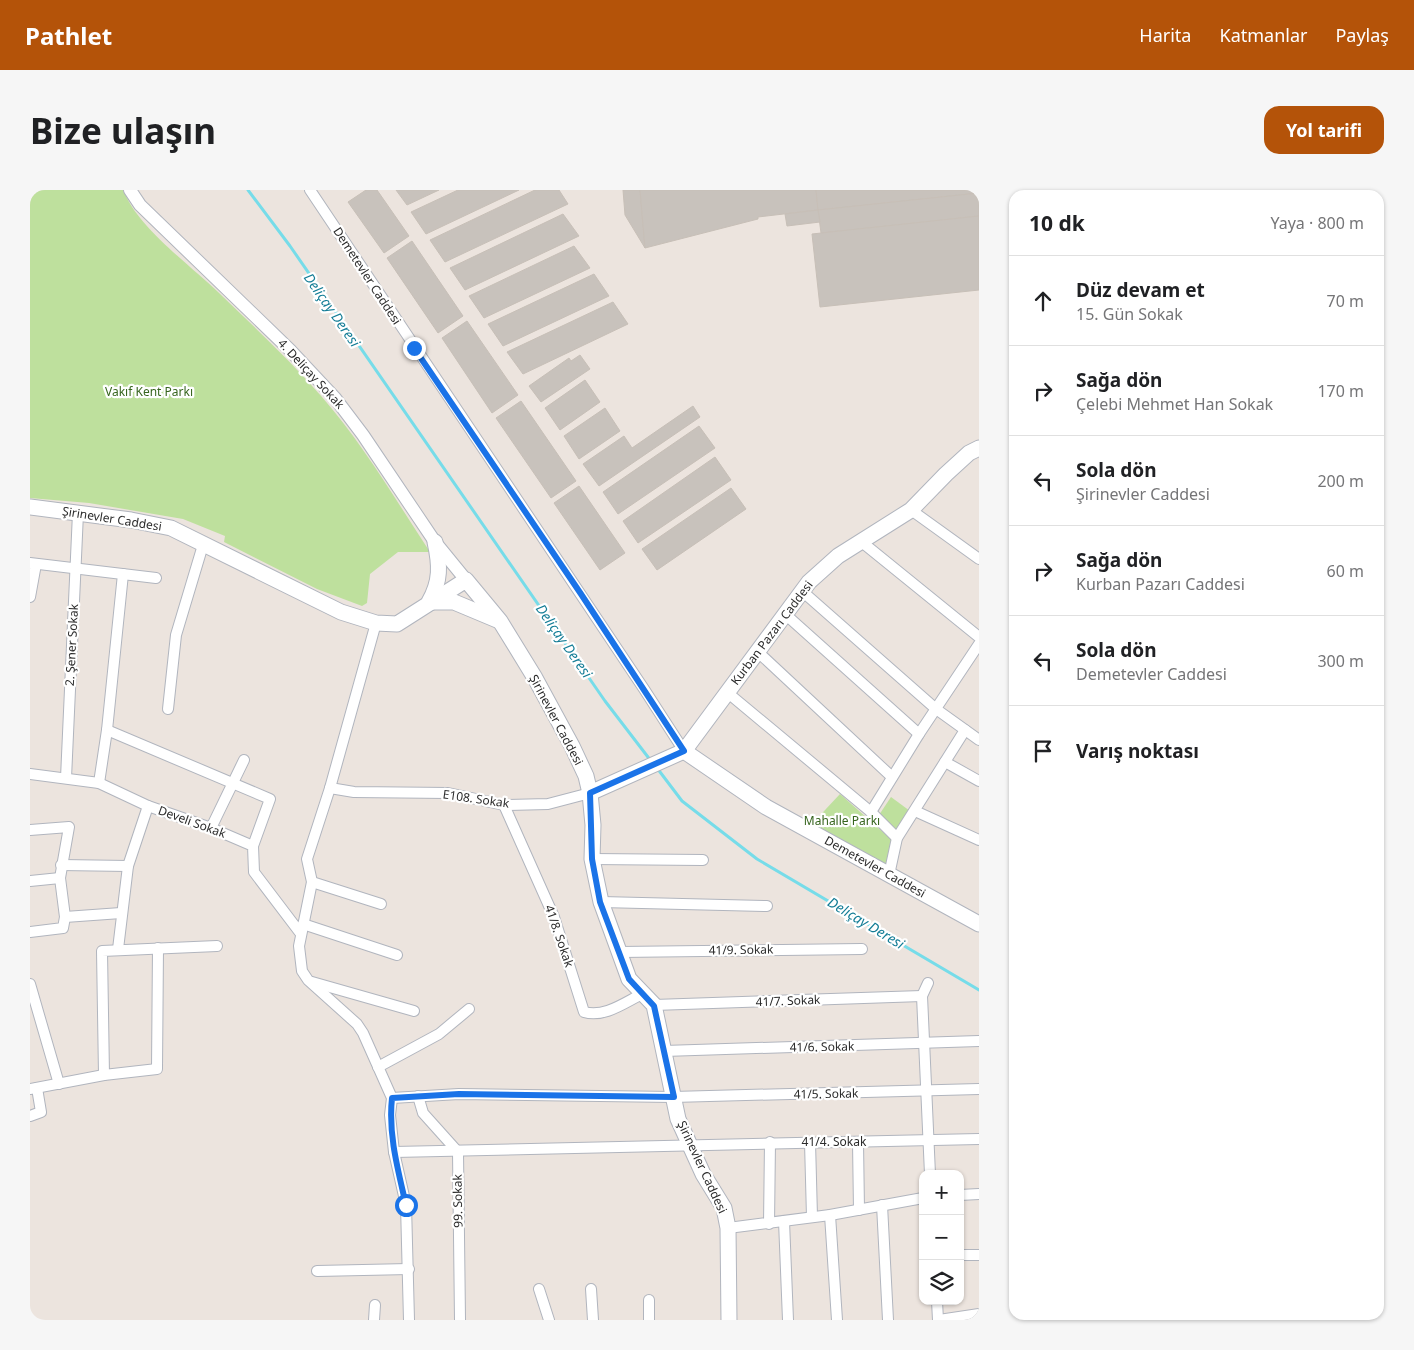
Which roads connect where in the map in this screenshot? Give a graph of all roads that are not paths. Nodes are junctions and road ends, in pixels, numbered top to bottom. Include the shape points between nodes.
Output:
1 (130, 190) edge
2 (310, 190) edge
3 (979, 448) edge
4 (30, 507) edge
5 (911, 510) junction
6 (78, 513) junction
7 (434, 542) junction
8 (863, 542) junction
9 (203, 545) junction
10 (979, 559) edge
11 (33, 564) edge
12 (76, 569) junction
13 (123, 574) junction
14 (156, 578) dead end
15 (466, 580) junction
16 (802, 591) junction
17 (30, 597) edge
18 (429, 602) junction
19 (785, 614) junction
20 (376, 622) junction
21 (500, 622) junction
22 (979, 637) edge
23 (979, 644) edge
24 (758, 652) junction
25 (728, 693) junction
26 (168, 709) dead end
27 (936, 709) junction
28 (107, 730) junction
29 (965, 730) junction
30 (919, 734) junction
31 (979, 740) edge
32 (680, 753) junction
33 (244, 760) dead end
34 (946, 762) junction
35 (30, 774) edge
36 (892, 777) junction
37 (66, 778) junction
38 (979, 781) edge
39 (99, 783) junction
40 (234, 784) junction
41 (330, 788) junction
42 (590, 793) junction
43 (504, 805) junction
44 (148, 806) junction
45 (915, 811) junction
46 (871, 812) junction
47 (210, 828) junction
48 (30, 830) edge
49 (897, 838) junction
50 (979, 840) edge
51 (253, 846) junction
52 (592, 859) junction
53 (703, 860) dead end
54 (61, 864) junction
55 (128, 866) junction
56 (888, 875) junction
57 (60, 878) junction
58 (30, 881) edge
59 (312, 882) junction
60 (600, 902) junction
61 (381, 904) dead end
62 (767, 906) dead end
63 (121, 913) junction
64 (65, 917) junction
65 (979, 924) edge
66 (302, 929) junction
67 (30, 932) edge
68 (217, 946) dead end
69 (158, 948) junction
70 (118, 949) junction
71 (862, 949) dead end
72 (620, 952) junction
73 (396, 955) dead end
74 (308, 980) junction
75 (928, 983) dead end
76 (30, 984) edge
77 (642, 994) junction
78 (922, 996) junction
79 (654, 1006) junction
80 (469, 1009) dead end
81 (414, 1011) dead end
82 (979, 1041) edge
83 (924, 1044) junction
84 (664, 1051) junction
85 (378, 1067) junction
86 (104, 1075) junction
87 (59, 1084) junction
88 (33, 1089) edge
89 (979, 1089) edge
90 (927, 1091) junction
91 (418, 1096) junction
92 (674, 1097) junction
93 (392, 1098) junction
94 (30, 1116) edge
95 (979, 1139) edge
96 (929, 1141) junction
97 (770, 1142) junction
98 (810, 1142) junction
99 (858, 1142) junction
100 (688, 1144) junction
101 (394, 1152) junction
102 (458, 1152) junction
103 (930, 1170) edge
104 (979, 1194) edge
105 (964, 1195) edge
106 (919, 1199) edge
107 (882, 1205) junction
108 (859, 1210) junction
109 (830, 1215) junction
110 (812, 1216) junction
111 (784, 1221) junction
112 (769, 1224) junction
113 (728, 1228) junction
114 (964, 1255) edge
115 (979, 1255) edge
116 (408, 1269) junction
117 (317, 1271) dead end
118 (539, 1289) dead end
119 (591, 1289) dead end
120 (648, 1300) dead end
121 (375, 1305) dead end
122 (937, 1305) edge
123 (979, 1314) edge
124 (374, 1320) edge
125 (409, 1320) edge
126 (460, 1320) edge
127 (549, 1320) edge
128 (593, 1320) edge
129 (649, 1320) edge
130 (729, 1320) edge
131 (788, 1320) edge
132 (837, 1320) edge
133 (888, 1320) edge
134 (939, 1320) edge

1 - 7 street, 4. Deliçay Sokak via 140,205 335,398
2 - 32 street, Demetevler Caddesi via 644,688
3 - 5 main road, Kurban Pazarı Caddesi via 969,453
4 - 6 main road, Şirinevler Caddesi
5 - 8 main road, Kurban Pazarı Caddesi
5 - 10 street
6 - 9 main road, Şirinevler Caddesi via 171,528
6 - 12 street, 2. Şener Sokak
7 - 15 street, 4. Deliçay Sokak
7 - 18 main road via 439,561 438,582
8 - 16 main road, Kurban Pazarı Caddesi via 838,556
8 - 22 street
9 - 20 main road, Şirinevler Caddesi via 341,612
9 - 26 street via 176,635
11 - 12 street
11 - 17 street
12 - 13 street
12 - 37 street, 2. Şener Sokak
13 - 14 street
13 - 28 street
15 - 18 main road, Şirinevler Caddesi
15 - 21 main road, Şirinevler Caddesi
16 - 19 main road, Kurban Pazarı Caddesi
16 - 27 street
18 - 20 main road, Şirinevler Caddesi via 397,624
18 - 21 main road via 454,602
19 - 24 main road, Kurban Pazarı Caddesi
19 - 30 street
20 - 41 street
21 - 42 main road, Şirinevler Caddesi via 536,678 572,746
23 - 27 street
24 - 25 main road, Kurban Pazarı Caddesi
24 - 36 street
25 - 32 main road, Kurban Pazarı Caddesi
25 - 46 street
27 - 29 street
27 - 30 street
28 - 39 street
28 - 40 street
29 - 31 street
29 - 34 street
30 - 36 street
32 - 42 main road, Kurban Pazarı Caddesi
32 - 56 main road, Demetevler Caddesi via 766,807
33 - 40 street
34 - 38 street
34 - 45 street
35 - 37 street, Develi Sokak
36 - 46 street
37 - 39 street, Develi Sokak
39 - 44 street, Develi Sokak
40 - 47 street
40 - 51 street via 270,799
41 - 43 street, E108. Sokak via 354,792 448,793
41 - 59 street via 308,859
42 - 43 street, E108. Sokak via 548,804
42 - 52 main road, Şirinevler Caddesi
43 - 77 street, 41/8. Sokak via 554,917 584,1012 594,1015 611,1010
44 - 47 street, Develi Sokak
44 - 55 street
45 - 49 street
45 - 50 street
46 - 49 street
47 - 51 street, Develi Sokak
48 - 54 street via 69,827
49 - 56 street
51 - 66 street via 254,872
52 - 53 street
52 - 60 main road, Şirinevler Caddesi
54 - 55 street
54 - 57 street
55 - 63 street
56 - 65 main road, Demetevler Caddesi
57 - 58 street
57 - 64 street
59 - 61 street
59 - 66 street
60 - 62 street
60 - 72 main road, Şirinevler Caddesi
63 - 64 street
63 - 70 street
64 - 67 street via 63,928
66 - 73 street
66 - 74 street via 299,958
68 - 69 street
69 - 70 street
69 - 86 street via 157,1069
70 - 86 street via 102,951
71 - 72 street, 41/9. Sokak
72 - 77 main road, Şirinevler Caddesi via 629,979
74 - 81 street
74 - 85 street via 357,1024
75 - 78 street
76 - 87 street
77 - 79 main road, Şirinevler Caddesi
78 - 79 street, 41/7. Sokak
78 - 83 street
79 - 84 main road, Şirinevler Caddesi
80 - 85 street via 438,1034
82 - 83 street, 41/6. Sokak
83 - 84 street, 41/6. Sokak
83 - 90 street
84 - 92 main road, Şirinevler Caddesi
85 - 93 street
86 - 87 street
87 - 88 street
88 - 94 street via 41,1112
89 - 90 street, 41/5. Sokak
90 - 92 street, 41/5. Sokak
90 - 96 street
91 - 92 street, 41/5. Sokak
91 - 93 street, 41/5. Sokak
91 - 102 street via 423,1113
92 - 100 main road, Şirinevler Caddesi
93 - 101 street via 390,1115
95 - 96 street, 41/4. Sokak
96 - 99 street, 41/4. Sokak
96 - 103 street
97 - 98 street, 41/4. Sokak
97 - 100 street, 41/4. Sokak
97 - 112 street
98 - 99 street, 41/4. Sokak
98 - 110 street
99 - 108 street
100 - 102 street, 41/4. Sokak
100 - 113 main road, Şirinevler Caddesi via 724,1208
101 - 102 street, 41/4. Sokak
101 - 116 street via 406,1205
102 - 126 street, 99. Sokak
104 - 105 street
106 - 107 street
107 - 108 street
107 - 133 street
108 - 109 street
109 - 110 street
109 - 132 street
110 - 111 street
111 - 112 street
111 - 131 street
112 - 113 street
113 - 130 main road, Şirinevler Caddesi
114 - 115 street
116 - 117 street
116 - 125 street
118 - 127 street
119 - 128 street
120 - 129 street
121 - 124 street
122 - 134 street
123 - 134 street

